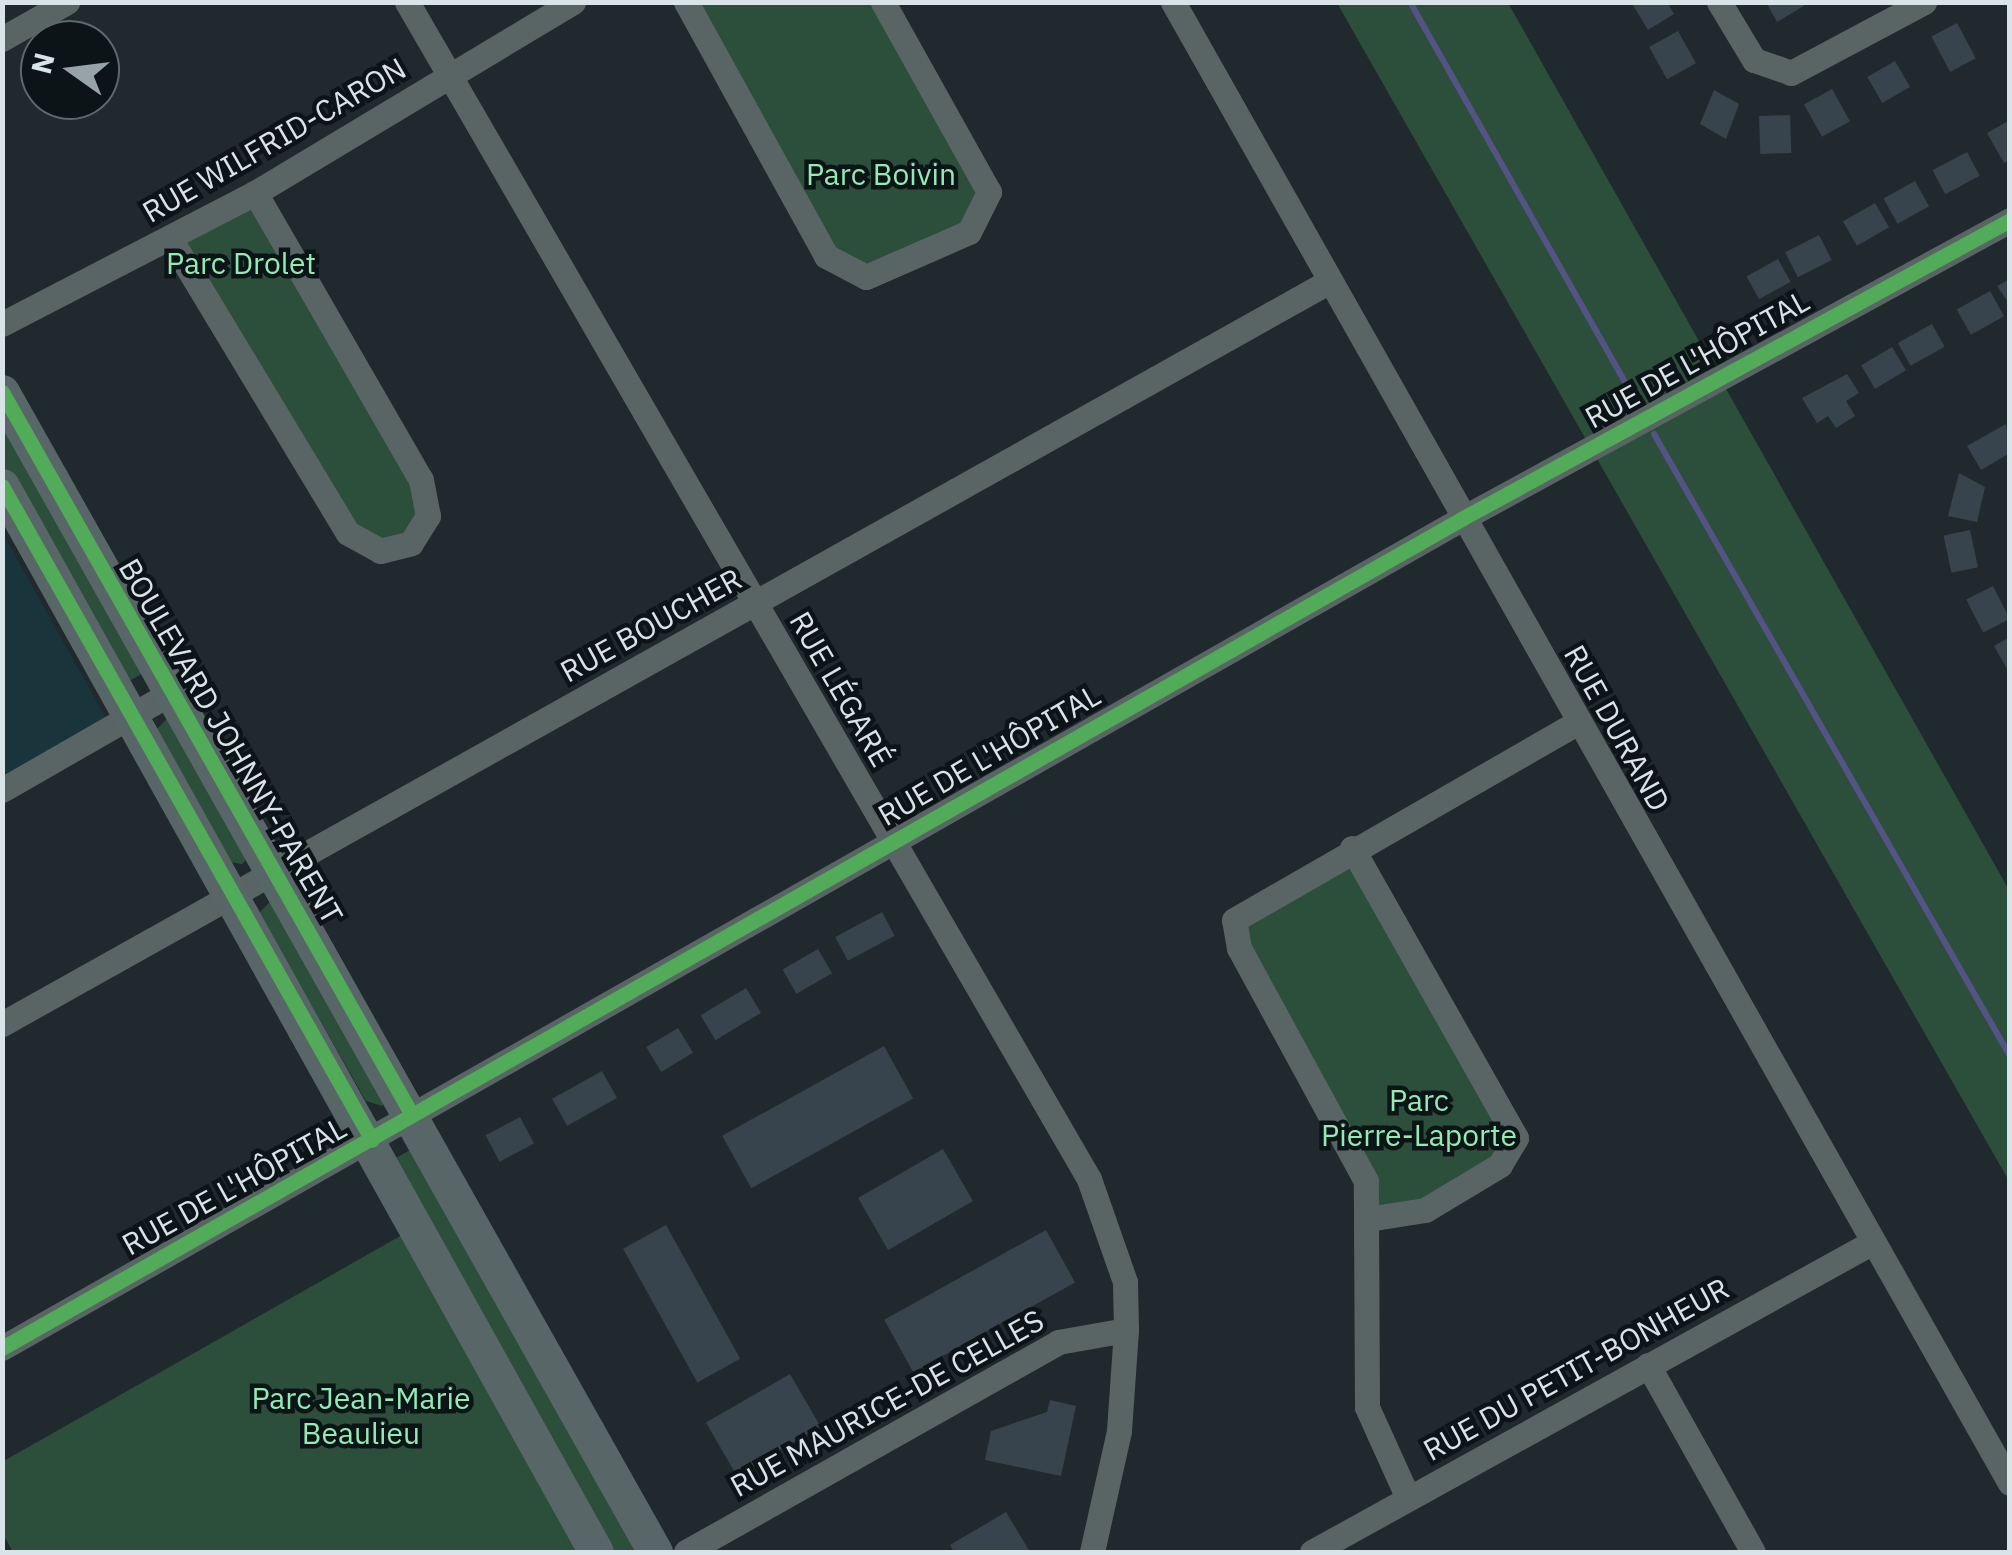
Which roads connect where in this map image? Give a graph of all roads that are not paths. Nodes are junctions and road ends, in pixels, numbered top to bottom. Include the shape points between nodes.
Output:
1 (67, 2) edge
2 (408, 2) edge
3 (573, 2) edge
4 (686, 2) edge
5 (883, 2) edge
6 (1174, 2) edge
7 (1719, 2) edge
8 (1924, 2) edge
9 (2, 39) edge
10 (450, 76) junction
11 (255, 193) junction
12 (2010, 220) edge
13 (171, 240) junction
14 (1330, 282) junction
15 (2, 324) edge
16 (2, 392) edge
17 (2, 486) edge
18 (1463, 518) junction
19 (755, 604) junction
20 (171, 692) junction
21 (132, 714) junction
22 (1576, 723) junction
23 (2, 790) edge
24 (892, 842) junction
25 (1352, 848) junction
26 (272, 870) junction
27 (232, 892) junction
28 (2, 1024) edge
29 (412, 1116) junction
30 (372, 1140) junction
31 (1367, 1219) junction
32 (1871, 1243) junction
33 (1126, 1330) junction
34 (2, 1348) edge
35 (1648, 1365) junction
36 (2010, 1483) edge
37 (1408, 1498) junction
38 (596, 1552) edge
39 (655, 1552) edge
40 (686, 1552) edge
41 (1092, 1552) edge
42 (1312, 1552) edge
43 (1753, 1552) edge

1 - 9 street
2 - 10 street, RUE LÉGARÉ
3 - 10 street, RUE WILFRID-CARON
4 - 5 street via 826,256 866,278 969,232 989,192
6 - 14 street, RUE DURAND
7 - 8 street via 1754,60 1791,73
10 - 11 street, RUE WILFRID-CARON
10 - 19 street, RUE LÉGARÉ
11 - 13 street, RUE WILFRID-CARON
11 - 13 street via 421,480 428,516 412,543 380,551 348,533
12 - 18 street, RUE DE L'HÔPITAL
13 - 15 street, RUE WILFRID-CARON
14 - 18 street, RUE DURAND
14 - 19 street, RUE BOUCHER
16 - 20 street, BOULEVARD JOHNNY-PARENT
17 - 21 street
18 - 22 street, RUE DURAND
18 - 24 street, RUE DE L'HÔPITAL
19 - 24 street, RUE LÉGARÉ
19 - 26 street, RUE BOUCHER
20 - 21 street
20 - 26 street, BOULEVARD JOHNNY-PARENT
21 - 23 street
21 - 27 street
22 - 25 street
22 - 32 street, RUE DURAND
24 - 29 street, RUE DE L'HÔPITAL
24 - 33 street, RUE LÉGARÉ via 1089,1179 1124,1282
25 - 31 street via 1244,909 1234,934 1366,1181
25 - 31 street via 1516,1138 1500,1165 1424,1210
26 - 27 street, RUE BOUCHER
26 - 29 street, BOULEVARD JOHNNY-PARENT
27 - 28 street, RUE BOUCHER
27 - 30 street
29 - 30 street, RUE DE L'HÔPITAL
29 - 39 street, BOULEVARD JOHNNY-PARENT
30 - 34 street, RUE DE L'HÔPITAL
30 - 38 street
31 - 37 street via 1367,1406
32 - 35 street, RUE DU PETIT-BONHEUR
32 - 36 street, RUE DURAND
33 - 40 street, RUE MAURICE-DE CELLES via 1058,1342
33 - 41 street, RUE LÉGARÉ via 1119,1432
35 - 37 street, RUE DU PETIT-BONHEUR
35 - 43 street
37 - 42 street, RUE DU PETIT-BONHEUR

